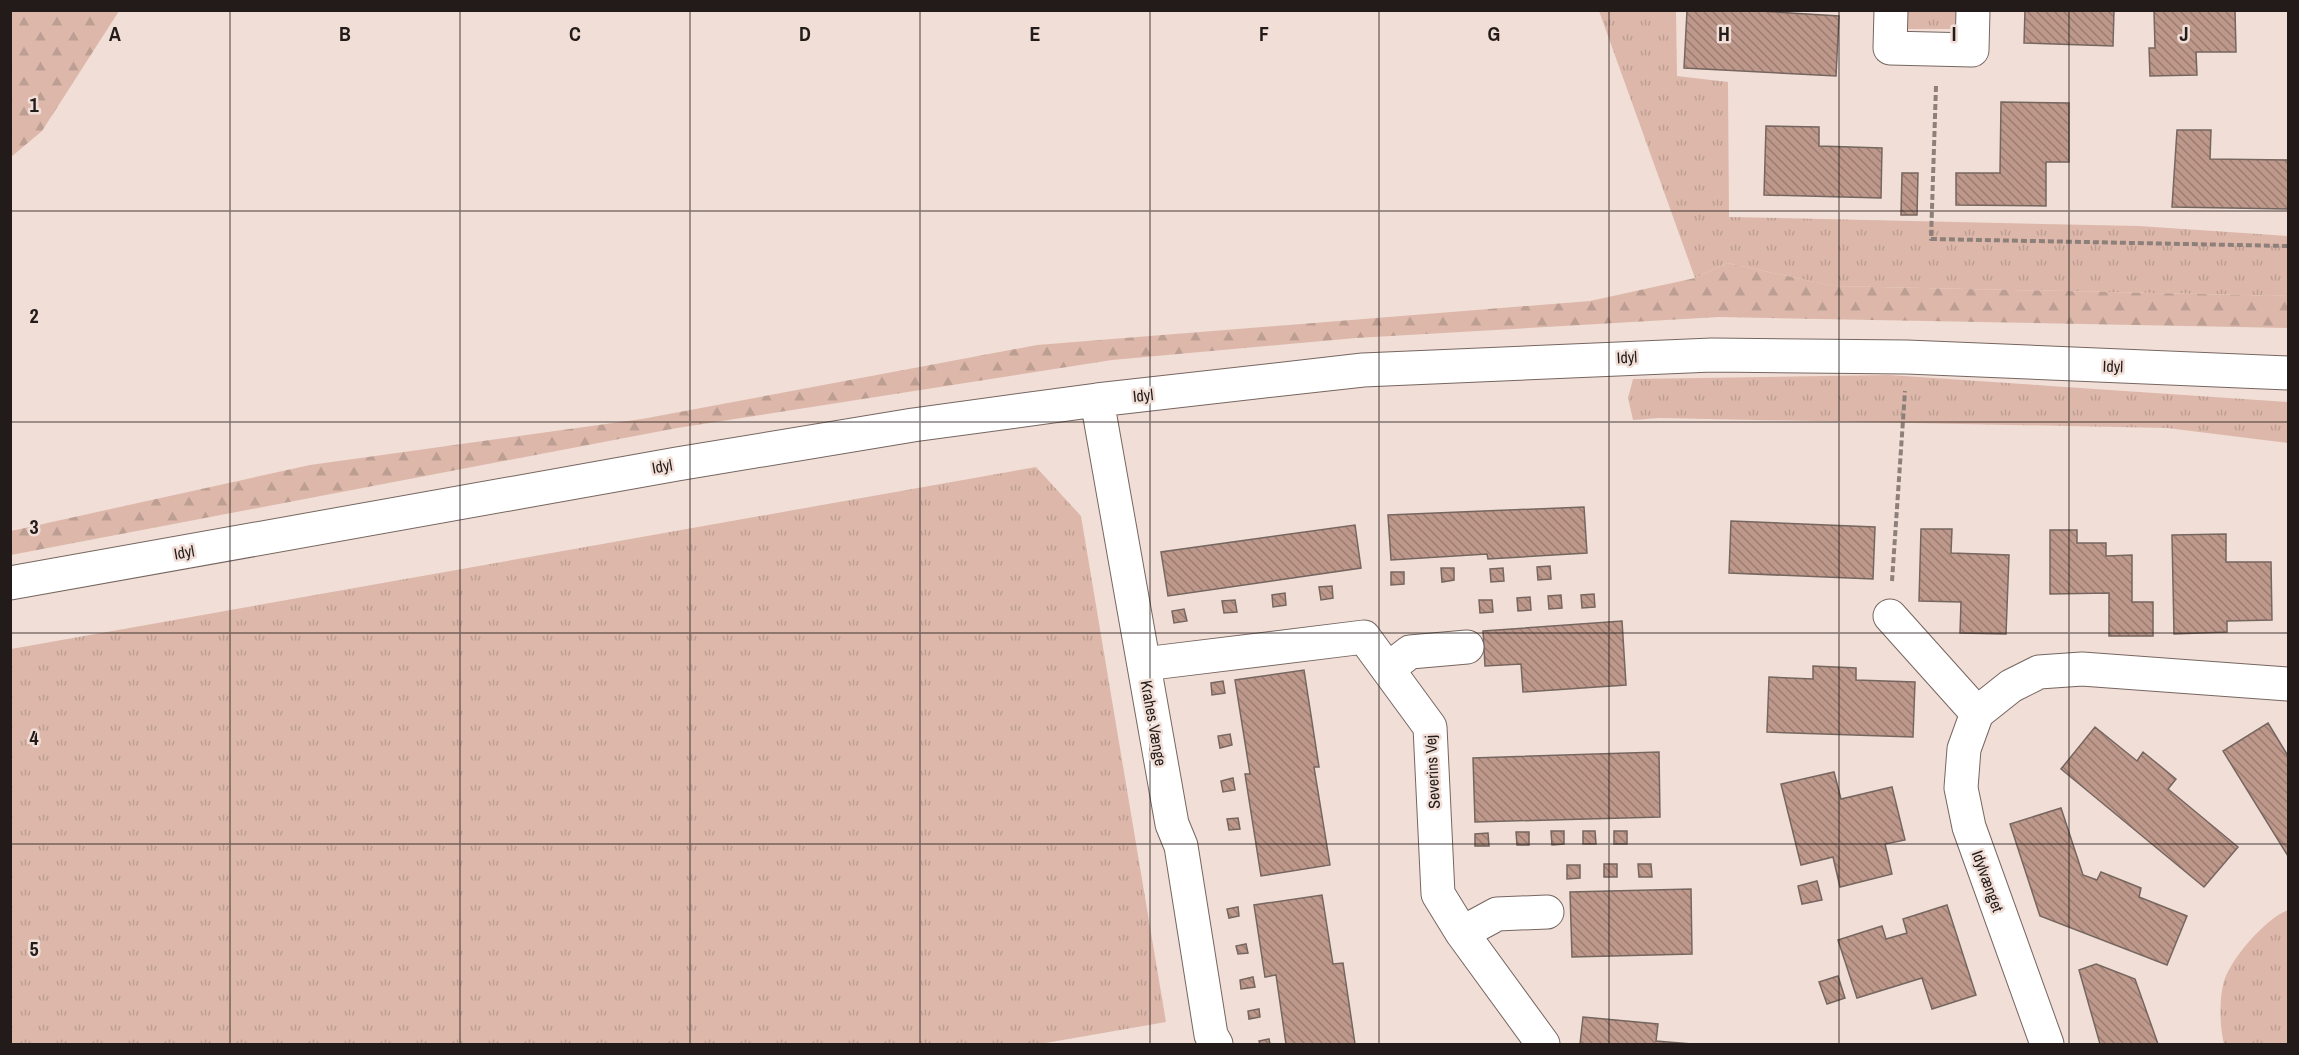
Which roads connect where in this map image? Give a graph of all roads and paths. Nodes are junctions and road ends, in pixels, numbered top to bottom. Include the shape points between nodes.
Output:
1 (1891, 10) edge
2 (1973, 10) edge
3 (1937, 49) junction
4 (2289, 246) edge
5 (1907, 357) junction
6 (2289, 373) edge
7 (1097, 400) junction
8 (10, 583) edge
9 (1890, 616) joint
10 (1467, 647) dead end
11 (1144, 664) junction
12 (1388, 669) junction
13 (2289, 684) edge
14 (1977, 713) junction
15 (1547, 912) dead end
16 (1462, 933) junction
17 (1216, 1044) edge
18 (1543, 1044) edge
19 (2048, 1044) edge

1 - 3 street via 1890,48
2 - 3 street via 1972,50
3 - 4 path via 1931,239
5 - 6 street, Idyl
5 - 7 street, Idyl via 1656,356 1363,370
5 - 9 path
7 - 8 street, Idyl via 913,425 677,464
7 - 11 street, Krahes Vænge
9 - 14 street
10 - 12 street via 1410,652
11 - 12 street, Severins Vej via 1364,637
11 - 17 street, Krahes Vænge via 1172,824 1181,846 1211,1035
12 - 16 street, Severins Vej via 1430,727 1438,894
13 - 14 street via 2082,669 2039,672 2011,686
14 - 19 street, Idylvænget via 1964,749 1961,788 1969,827
15 - 16 street via 1497,914
16 - 18 street, Severins Vej

